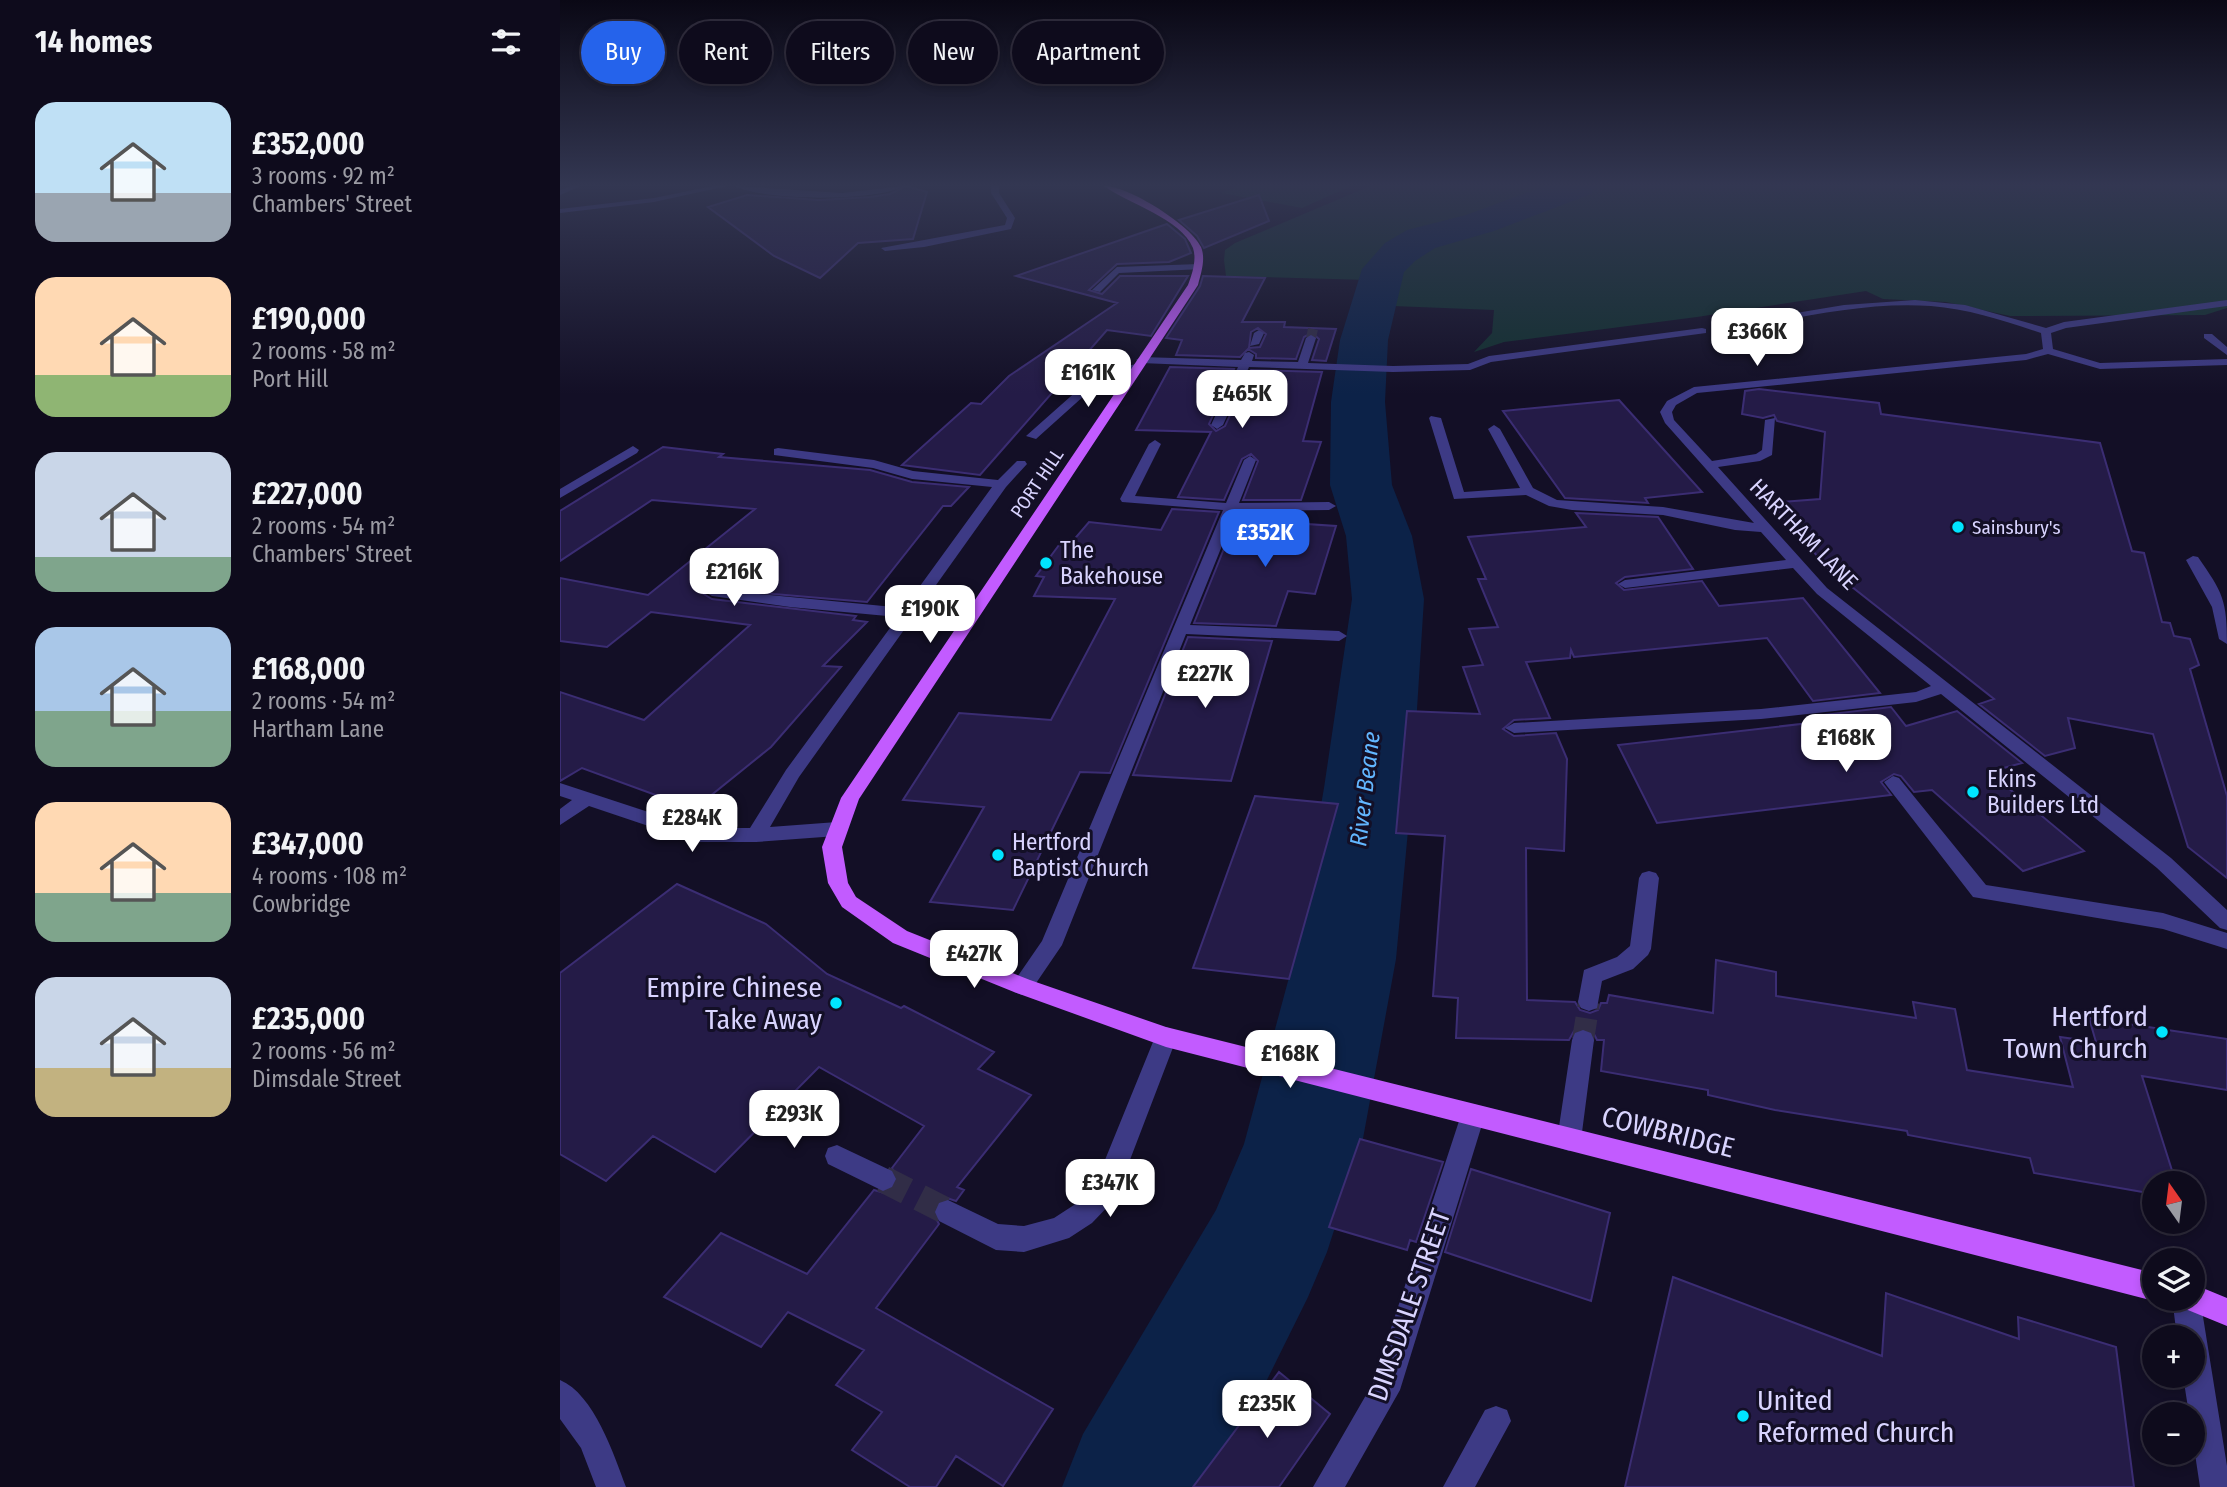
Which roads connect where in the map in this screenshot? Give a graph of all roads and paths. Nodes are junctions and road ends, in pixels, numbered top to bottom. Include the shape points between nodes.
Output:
1 (1198, 255) edge
2 (1199, 267) junction
3 (1097, 290) dead end
4 (2227, 303) edge
5 (1313, 328) tunnel mouth
6 (1723, 328) dead end
7 (1702, 331) dead end
8 (2046, 331) junction
9 (1259, 333) dead end
10 (2208, 336) dead end
11 (2048, 351) junction
12 (2227, 352) edge
13 (1250, 354) junction
14 (2227, 362) edge
15 (1139, 364) junction
16 (1303, 365) junction
17 (1435, 418) dead end
18 (1771, 420) dead end
19 (1217, 425) dead end
20 (1494, 429) dead end
21 (1032, 436) dead end
22 (1155, 444) dead end
23 (633, 450) dead end
24 (778, 452) dead end
25 (1250, 460) dead end
26 (1021, 464) dead end
27 (1710, 465) junction
28 (1001, 484) junction
29 (1528, 491) junction
30 (560, 494) edge
31 (1329, 506) dead end
32 (1230, 507) junction
33 (1763, 528) junction
34 (2193, 560) dead end
35 (1795, 563) junction
36 (1625, 584) dead end
37 (712, 592) dead end
38 (908, 613) junction
39 (1182, 629) junction
40 (1339, 636) dead end
41 (2227, 639) edge
42 (1941, 687) junction
43 (1514, 728) dead end
44 (1893, 782) dead end
45 (560, 789) edge
46 (587, 798) junction
47 (560, 818) edge
48 (837, 829) junction
49 (757, 835) junction
50 (1648, 878) dead end
51 (2227, 922) edge
52 (2227, 942) edge
53 (1022, 986) junction
54 (1589, 1002) tunnel mouth
55 (1166, 1037) junction
56 (1583, 1040) tunnel mouth
57 (1473, 1115) junction
58 (1569, 1140) junction
59 (837, 1156) dead end
60 (883, 1179) tunnel mouth
61 (948, 1212) tunnel mouth
62 (2142, 1284) edge
63 (2205, 1303) edge
64 (2227, 1312) edge
65 (2200, 1388) edge
66 (560, 1395) edge
67 (1496, 1421) dead end
68 (611, 1487) edge
69 (1328, 1487) edge
70 (1458, 1487) edge
71 (2215, 1487) edge

1 - 2 main road
2 - 3 street via 1117,270
2 - 15 main road, PORT HILL via 1192,285
4 - 8 street
5 - 16 street
6 - 8 street via 1894,304 1941,305
7 - 16 street via 1489,359 1470,367
8 - 11 street
9 - 13 street
10 - 12 street
11 - 14 street, HARTHAM LANE via 2100,366
11 - 27 street, HARTHAM LANE via 2026,357 1695,390 1671,403 1666,412
13 - 15 street
13 - 16 street
13 - 19 street
15 - 21 street via 1101,376
15 - 48 main road, PORT HILL via 850,798
17 - 29 street via 1459,496
18 - 27 street via 1768,452
20 - 29 street
22 - 32 street via 1127,499
23 - 30 street
24 - 28 street via 874,464 923,477
25 - 32 street
26 - 28 street, PORT HILL
27 - 33 street, HARTHAM LANE
28 - 38 street, PORT HILL
29 - 33 street via 1572,506 1663,511
31 - 32 street
32 - 39 street
33 - 35 street, HARTHAM LANE
34 - 41 street via 2213,590
35 - 36 street
35 - 42 street, HARTHAM LANE via 1822,591
37 - 38 street
38 - 49 street, PORT HILL via 792,774
39 - 40 street
39 - 53 street via 1051,945
42 - 43 street via 1916,697 1761,713
42 - 51 street, HARTHAM LANE via 2164,863
44 - 52 street via 1980,892 2163,921
45 - 46 street
46 - 47 street
46 - 49 street via 696,835
48 - 49 street
48 - 53 main road, COWBRIDGE via 833,862 849,902 900,937
50 - 54 street via 1640,949 1625,963 1592,976
53 - 55 main road, COWBRIDGE
55 - 57 main road, COWBRIDGE
55 - 61 street via 1106,1191 1083,1214 1060,1229 1024,1238 996,1237
56 - 58 street
57 - 58 main road, COWBRIDGE
57 - 69 street, DIMSDALE STREET via 1385,1390
58 - 62 main road, COWBRIDGE
59 - 60 street
63 - 64 main road
65 - 71 street
66 - 68 street via 593,1439
67 - 70 street

